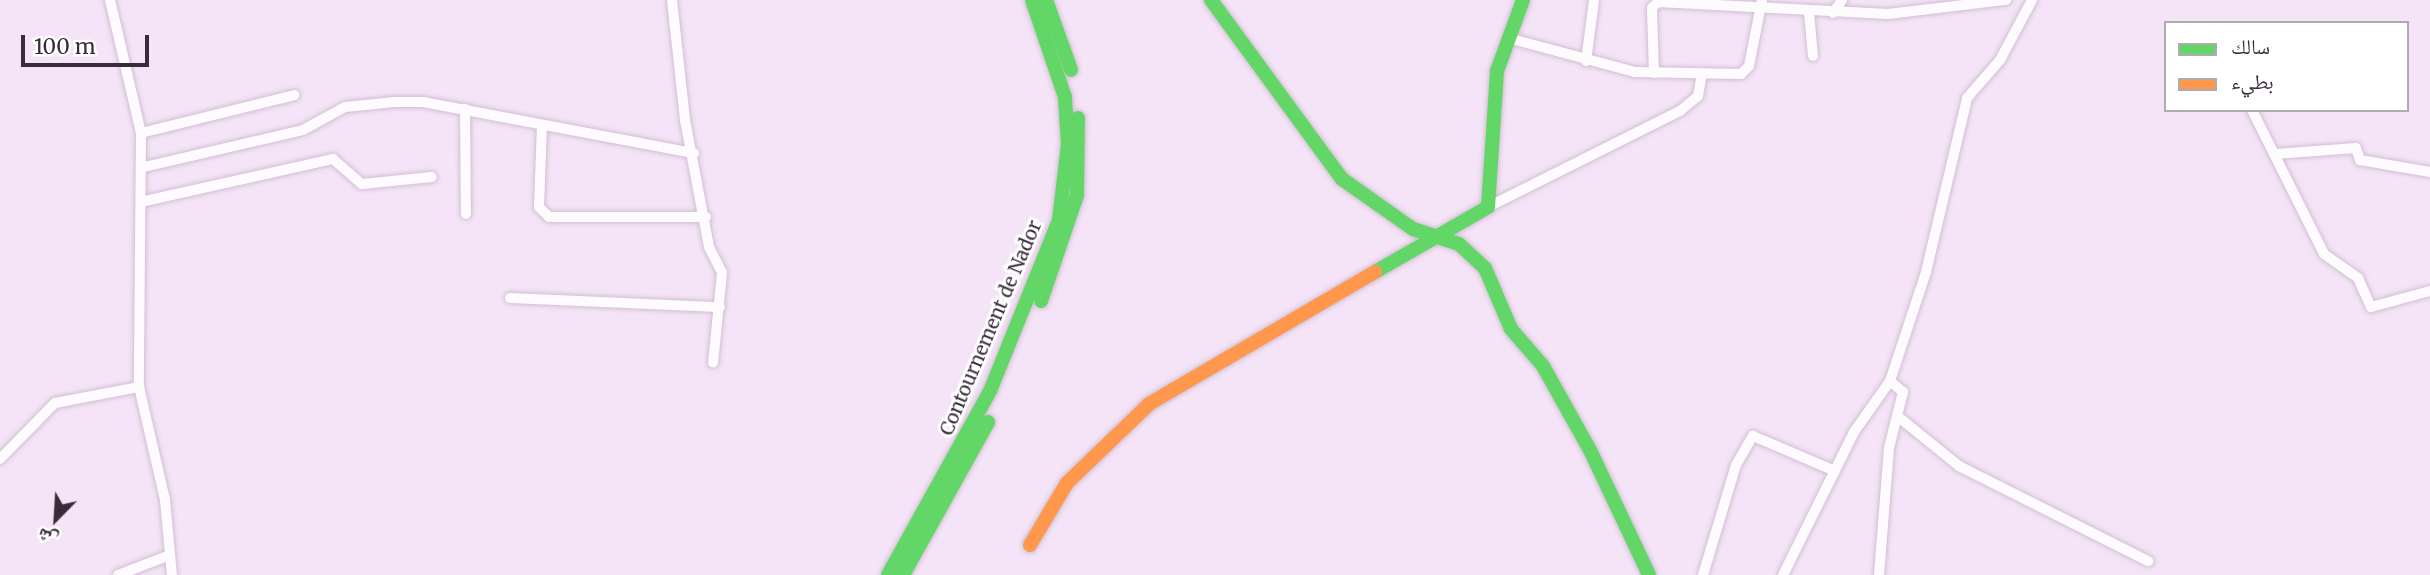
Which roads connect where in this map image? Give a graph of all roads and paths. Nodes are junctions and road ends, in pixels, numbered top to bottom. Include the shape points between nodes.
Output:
1 (110, 0) edge
2 (673, 0) edge
3 (1032, 0) edge
4 (1046, 0) edge
5 (1211, 0) edge
6 (1523, 0) edge
7 (1594, 0) edge
8 (1842, 0) edge
9 (2006, 0) edge
10 (2032, 0) edge
11 (1759, 3) edge
12 (1809, 13) junction
13 (1833, 13) junction
14 (1508, 38) junction
15 (1813, 56) dead end
16 (1586, 61) junction
17 (1654, 73) junction
18 (1703, 74) junction
19 (294, 95) dead end
20 (465, 109) junction
21 (2253, 112) edge
22 (542, 125) junction
23 (141, 133) junction
24 (694, 153) junction
25 (2275, 154) junction
26 (144, 167) junction
27 (2430, 172) edge
28 (432, 177) dead end
29 (145, 201) junction
30 (1488, 207) junction
31 (466, 214) dead end
32 (706, 217) junction
33 (1438, 238) junction
34 (2430, 291) edge
35 (510, 298) dead end
36 (720, 307) junction
37 (713, 363) dead end
38 (1890, 381) junction
39 (139, 387) junction
40 (1901, 419) junction
41 (0, 459) edge
42 (1835, 471) junction
43 (1030, 545) dead end
44 (170, 555) junction
45 (2148, 561) dead end
46 (1880, 574) edge
47 (118, 575) edge
48 (172, 575) edge
49 (888, 575) edge
50 (902, 575) edge
51 (1649, 575) edge
52 (1703, 575) edge
53 (1783, 575) edge

1 - 23 street
2 - 24 street via 679,86
3 - 49 main road, Contournement de Nador via 1065,97 1068,158 1059,220 990,391
4 - 50 main road, Contournement de Nador via 1076,90 1080,142 1064,247 974,450
5 - 33 main road via 1342,179 1413,229
6 - 14 main road
7 - 16 street
8 - 13 street
9 - 13 street via 1888,14
10 - 38 street via 2000,60 1967,98 1926,272
11 - 12 street
11 - 17 street via 1654,4
11 - 18 street via 1747,70
12 - 13 street
12 - 15 street
14 - 16 street
14 - 30 main road via 1497,71
16 - 17 street
17 - 18 street
18 - 30 street via 1698,96 1680,111
19 - 23 street
20 - 22 street
20 - 26 street via 423,102 345,107 303,130
20 - 31 street
21 - 25 street
22 - 24 street
22 - 32 street via 539,207 549,217
23 - 26 street
24 - 32 street
25 - 27 street via 2356,148 2360,160
25 - 34 street via 2324,254 2358,278 2371,307
26 - 29 street
28 - 29 street via 362,184 333,159
29 - 39 street
30 - 33 main road
32 - 36 street via 709,247 722,273
33 - 43 main road via 1149,404 1067,483
33 - 51 main road via 1459,244 1492,277 1511,329 1570,414
35 - 36 street
36 - 37 street
38 - 40 street via 1903,392
38 - 42 street
39 - 41 street via 55,402
39 - 44 street via 165,500
40 - 45 street via 1959,466
40 - 46 street via 1889,448
42 - 52 street via 1753,436 1736,465
42 - 53 street
44 - 47 street
44 - 48 street

